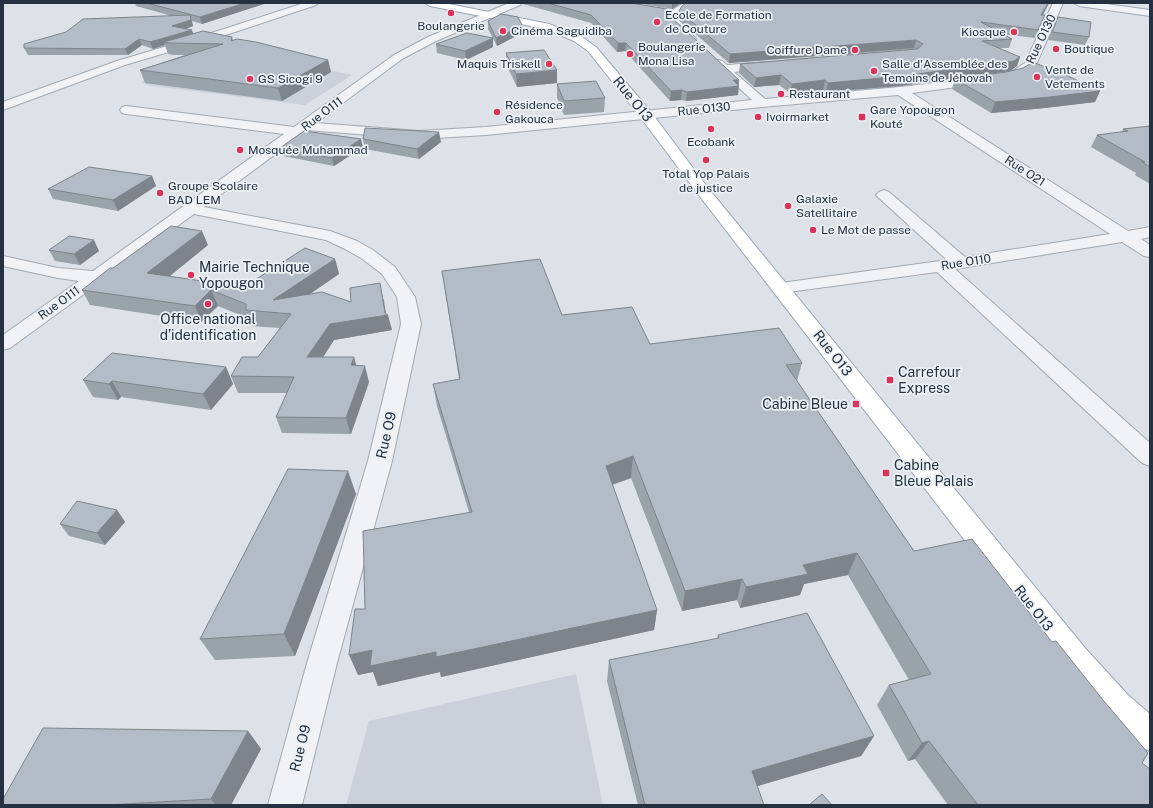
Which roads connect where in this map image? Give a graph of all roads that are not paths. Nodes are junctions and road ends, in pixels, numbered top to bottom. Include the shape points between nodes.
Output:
1 (313, 3) edge
2 (430, 3) edge
3 (517, 3) edge
4 (690, 3) edge
5 (1058, 3) edge
6 (1079, 3) edge
7 (1150, 12) edge
8 (490, 15) junction
9 (780, 64) edge
10 (725, 69) junction
11 (900, 91) junction
12 (762, 103) junction
13 (3, 106) edge
14 (126, 110) dead end
15 (646, 115) junction
16 (302, 129) junction
17 (884, 195) dead end
18 (191, 209) junction
19 (1150, 232) edge
20 (1125, 236) junction
21 (1150, 252) edge
22 (3, 261) edge
23 (961, 263) junction
24 (941, 266) junction
25 (96, 277) junction
26 (781, 288) junction
27 (3, 344) edge
28 (1150, 457) edge
29 (1150, 736) edge
30 (285, 805) edge

1 - 13 street via 121,63
2 - 8 main road, Rue O13
3 - 8 street, Rue O111
4 - 10 street via 670,14 673,21
5 - 11 street, Rue O130 via 1030,65 1015,75
6 - 7 street
8 - 15 main road, Rue O13 via 549,27 578,39 592,49
8 - 16 street, Rue O111 via 432,39 398,57
9 - 10 street
10 - 12 street
11 - 12 street, Rue O130
11 - 20 street, Rue O21
12 - 15 street, Rue O130
14 - 16 street, Rue O130
15 - 16 street, Rue O130 via 440,135
15 - 26 main road, Rue O13
16 - 18 street, Rue O111
17 - 23 street
18 - 25 street, Rue O111
18 - 30 street, Rue O9 via 330,236 351,245 390,271 406,297 411,324 380,461 320,670
19 - 20 street, Rue O110
20 - 21 street, Rue O21
20 - 23 street, Rue O110
22 - 25 street via 58,273
23 - 24 street, Rue O110
24 - 26 street, Rue O110
24 - 28 street
25 - 27 street, Rue O111
26 - 29 main road, Rue O13 via 1074,658 1117,706

